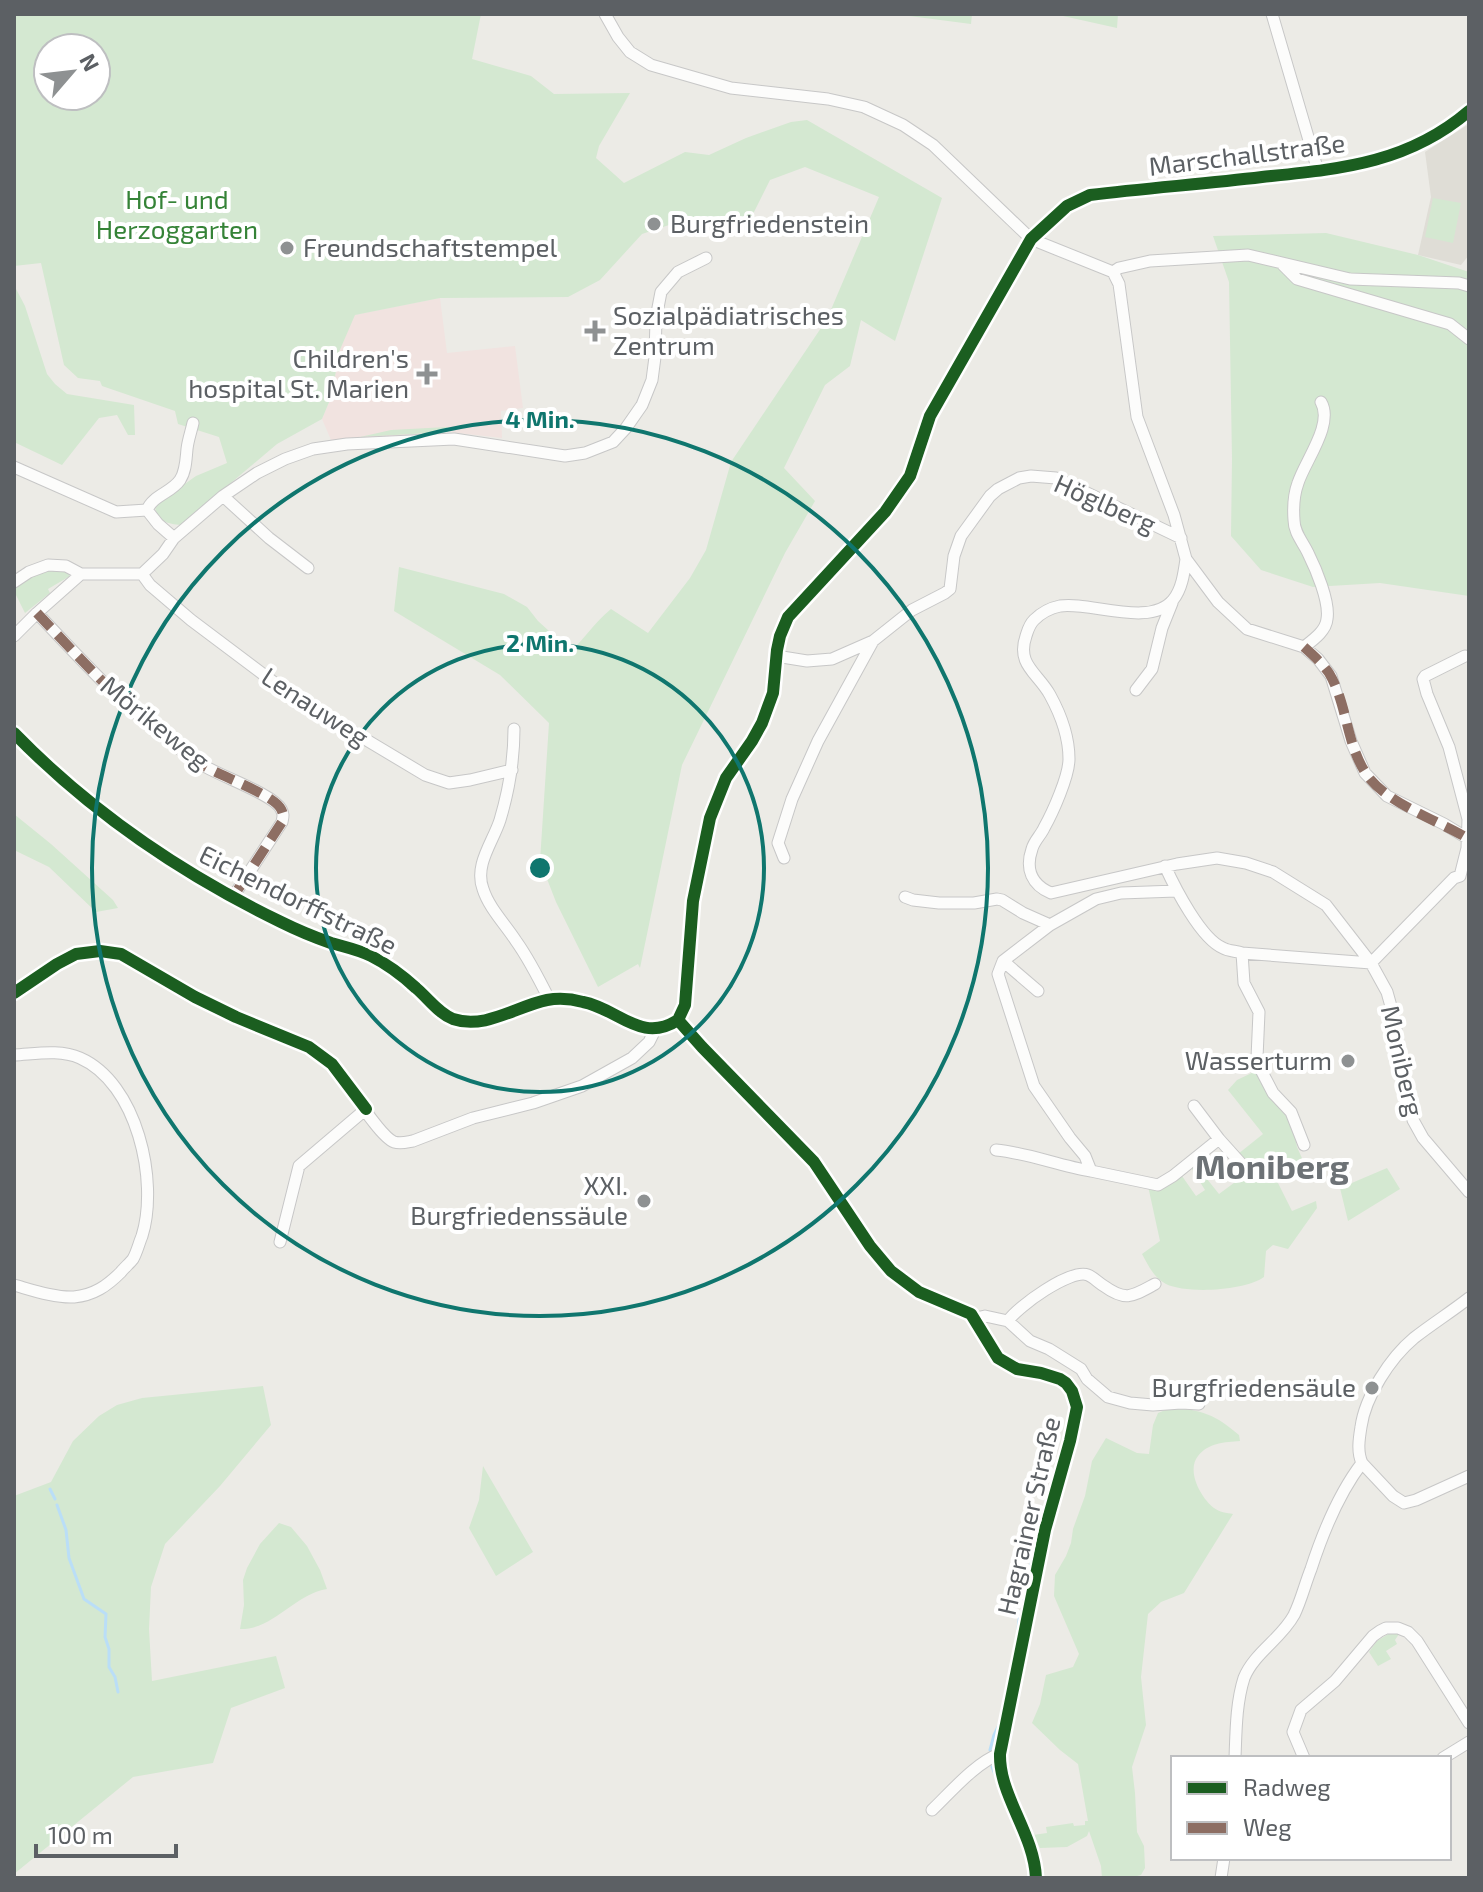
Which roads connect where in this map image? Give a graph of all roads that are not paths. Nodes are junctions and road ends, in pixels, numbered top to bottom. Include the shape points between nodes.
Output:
1 (605, 14) edge
2 (1272, 14) edge
3 (1469, 111) edge
4 (1318, 171) junction
5 (1031, 239) junction
6 (706, 258) dead end
7 (1282, 264) junction
8 (1113, 272) junction
9 (1469, 286) edge
10 (1469, 339) edge
11 (1321, 402) dead end
12 (193, 423) dead end
13 (14, 467) edge
14 (223, 496) junction
15 (147, 510) junction
16 (174, 538) junction
17 (1181, 538) junction
18 (1186, 559) junction
19 (308, 568) dead end
20 (81, 574) junction
21 (142, 574) junction
22 (14, 582) edge
23 (1174, 599) junction
24 (37, 613) junction
25 (14, 636) edge
26 (873, 641) junction
27 (1304, 647) junction
28 (776, 656) junction
29 (1465, 656) dead end
30 (1136, 690) dead end
31 (514, 729) dead end
32 (14, 733) edge
33 (512, 770) junction
34 (1467, 838) edge
35 (784, 858) dead end
36 (1466, 860) edge
37 (1165, 866) junction
38 (1464, 877) edge
39 (1176, 891) junction
40 (233, 897) junction
41 (905, 897) dead end
42 (1050, 925) junction
43 (1242, 953) junction
44 (1003, 961) junction
45 (1371, 963) junction
46 (1038, 991) dead end
47 (14, 993) edge
48 (549, 999) junction
49 (678, 1020) junction
50 (655, 1030) junction
51 (14, 1055) edge
52 (1194, 1106) dead end
53 (366, 1109) junction
54 (1219, 1139) junction
55 (1304, 1145) dead end
56 (996, 1150) dead end
57 (1246, 1169) dead end
58 (1091, 1171) junction
59 (1467, 1185) edge
60 (280, 1242) dead end
61 (1155, 1284) dead end
62 (14, 1285) edge
63 (1469, 1298) edge
64 (976, 1318) junction
65 (1008, 1321) junction
66 (1199, 1404) dead end
67 (1362, 1463) junction
68 (1469, 1476) edge
69 (1469, 1723) edge
70 (1469, 1742) edge
71 (1000, 1754) junction
72 (1235, 1756) edge
73 (1303, 1756) edge
74 (1446, 1756) edge
75 (932, 1810) dead end
76 (1036, 1878) edge

1 - 5 street via 630,52 651,65 731,88 864,107 903,125 933,145
2 - 4 street
3 - 4 street, Marschallstraße via 1407,151
4 - 5 street, Marschallstraße via 1090,195 1067,206
5 - 8 street
5 - 28 street via 930,416 910,476 885,512 788,617
6 - 14 street via 678,272 661,292 652,380 642,405 613,442 565,456 454,439 347,444 285,459
7 - 8 street via 1248,255 1150,261
7 - 9 street via 1350,279
7 - 10 street via 1297,279 1450,324
8 - 17 street via 1137,417
11 - 27 street via 1317,445 1295,491 1293,518 1324,595 1328,620
12 - 15 street via 182,478
13 - 15 street via 116,512
14 - 16 street
14 - 19 street
15 - 16 street
16 - 21 street
17 - 18 street
17 - 26 street, Höglberg via 1056,478 1019,478 990,496 961,536 950,589
18 - 23 street
18 - 27 street via 1218,602 1247,629
20 - 21 street
20 - 22 street via 48,565
20 - 24 street
21 - 33 street, Lenauweg via 182,613 288,693 425,775 449,783
23 - 30 street via 1152,669
23 - 37 street, Moniberg via 1159,610 1134,612 1062,605 1030,623 1023,645 1029,669 1061,715 1069,746 1069,764 1056,803 1032,848 1033,880 1051,893
24 - 25 street
24 - 40 street, Mörikeweg via 100,680 172,742 207,768 281,808 282,822
26 - 28 street, Höglberg via 822,661
26 - 35 street, Höglberg via 792,799 778,843
27 - 34 street via 1331,676 1365,773 1387,796
28 - 49 street via 773,693 762,723 726,778 710,818 693,901 685,1005
29 - 34 street via 1425,676 1423,683 1460,786
31 - 33 street
32 - 40 street, Eichendorffstraße via 128,832
33 - 48 street via 481,868 482,888
34 - 36 street
36 - 38 street
37 - 39 street
37 - 45 street, Moniberg via 1217,858 1273,872 1326,905
38 - 45 street via 1454,878
39 - 42 street via 1096,899
39 - 43 street via 1203,932 1221,948
40 - 48 street, Eichendorffstraße via 304,933 371,956 454,1019 478,1021
41 - 42 street via 939,903 997,899
42 - 44 street
43 - 45 street
43 - 55 street via 1244,983 1259,1012 1257,1058 1273,1093 1291,1112
44 - 46 street
44 - 58 street via 998,974 1034,1086
45 - 59 street, Moniberg via 1394,1017 1413,1120
47 - 53 street via 76,954 121,954 195,997 309,1047 332,1064
48 - 50 street, Eichendorffstraße via 584,1002
49 - 50 street
49 - 64 street via 814,1162 891,1271 919,1292
50 - 53 street via 632,1058 582,1086 413,1141 391,1141
51 - 62 street via 68,1055 100,1072 128,1108 143,1149 148,1190 133,1258 107,1286 75,1297
52 - 54 street
53 - 60 street via 299,1166
54 - 57 street
54 - 58 street via 1158,1185
56 - 58 street
61 - 65 street via 1126,1297 1079,1274 1021,1306
63 - 67 street via 1413,1339 1372,1393 1359,1438
64 - 65 street
64 - 71 street, Hagrainer Straße via 998,1358 1017,1369 1060,1379 1072,1391 1077,1407 1045,1530
65 - 66 street via 1030,1341 1081,1369 1108,1397 1153,1405
67 - 68 street via 1404,1503
67 - 72 street via 1337,1504 1293,1616 1246,1673
69 - 73 street via 1417,1641 1408,1632 1386,1628 1301,1710 1293,1732
70 - 74 street
71 - 75 street
71 - 76 street, Hagrainer Straße via 1001,1775 1028,1840

